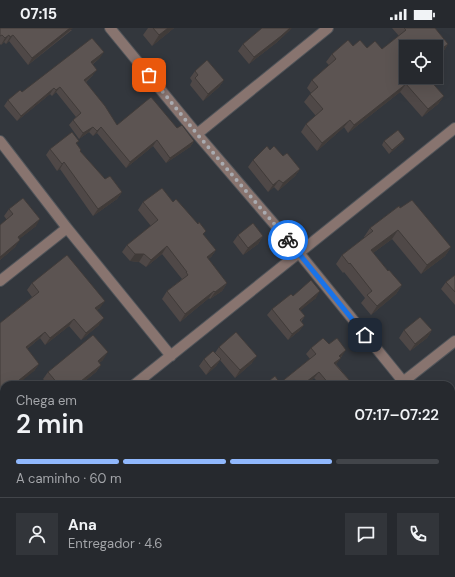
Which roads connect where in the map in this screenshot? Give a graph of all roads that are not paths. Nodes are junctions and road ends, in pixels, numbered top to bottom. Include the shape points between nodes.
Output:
1 (110, 28) edge
2 (328, 28) edge
3 (455, 128) edge
4 (197, 134) junction
5 (0, 141) edge
6 (67, 228) junction
7 (299, 253) junction
8 (0, 281) edge
9 (455, 341) edge
10 (171, 356) junction
11 (139, 381) edge
12 (401, 381) edge
13 (407, 381) edge

1 - 4 street
2 - 4 street
3 - 7 street
4 - 7 street
5 - 6 street
6 - 8 street
6 - 10 street
7 - 10 street
7 - 12 street
9 - 13 street
10 - 11 street

